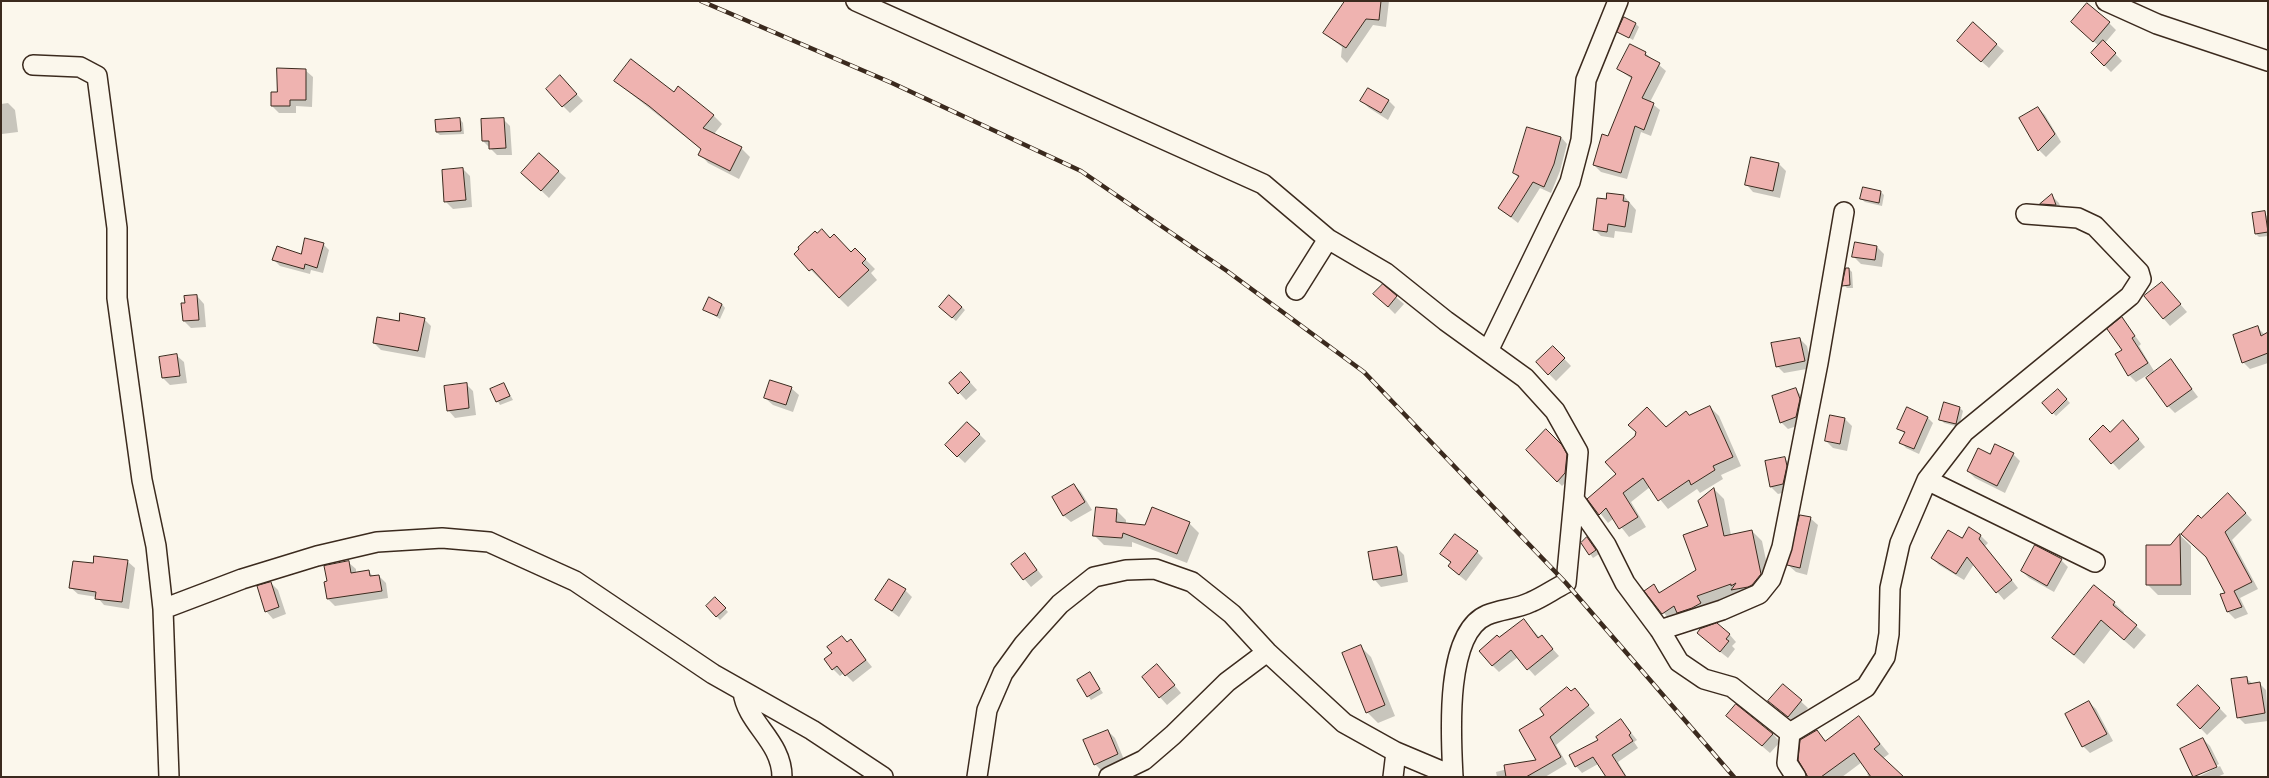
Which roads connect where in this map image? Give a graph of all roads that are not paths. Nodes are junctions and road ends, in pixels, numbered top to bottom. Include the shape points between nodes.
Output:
1 (856, 1) edge
2 (1618, 1) edge
3 (2106, 1) edge
4 (2268, 61) edge
5 (33, 65) dead end
6 (1844, 212) dead end
7 (2026, 214) dead end
8 (1328, 240) junction
9 (1296, 290) dead end
10 (1488, 351) junction
11 (1926, 480) junction
12 (1574, 499) junction
13 (2095, 562) dead end
14 (163, 609) junction
15 (1660, 630) junction
16 (1267, 652) junction
17 (743, 692) junction
18 (1790, 733) junction
19 (1396, 752) junction
20 (169, 777) edge
21 (782, 777) edge
22 (883, 777) edge
23 (978, 777) edge
24 (1109, 777) edge
25 (1393, 777) edge
26 (1453, 777) edge
27 (1796, 777) edge

1 - 8 street via 1263,184
2 - 10 street via 1586,80 1581,140 1570,182
3 - 4 street via 2157,24
5 - 14 street via 80,67 97,76 117,228 117,298 142,480 156,546
6 - 15 street via 1782,547 1771,579 1759,594 1722,610
7 - 11 street via 2071,217 2095,226 2138,272 2140,279 2130,296 1964,432
8 - 9 street
8 - 10 street via 1386,274
10 - 12 street via 1525,378 1555,410 1578,452
11 - 13 street
11 - 18 street via 1900,543 1890,588 1889,634 1885,657 1866,687
12 - 15 street via 1606,545 1625,583
12 - 26 street via 1566,583 1531,602 1487,615 1472,626 1464,640 1454,669
14 - 17 street via 242,579 317,556 377,542 442,538 489,542 575,581
14 - 20 street
15 - 18 street via 1679,662 1704,679 1732,687
16 - 19 street via 1344,723
16 - 23 street via 1232,614 1192,582 1155,569 1126,570 1094,577 1060,604 1024,644 1003,673 987,710
16 - 24 street via 1227,682 1144,760
17 - 21 street via 744,705 766,734 782,764
17 - 22 street via 812,730
18 - 27 street via 1787,763
19 - 25 street
19 - 26 street

